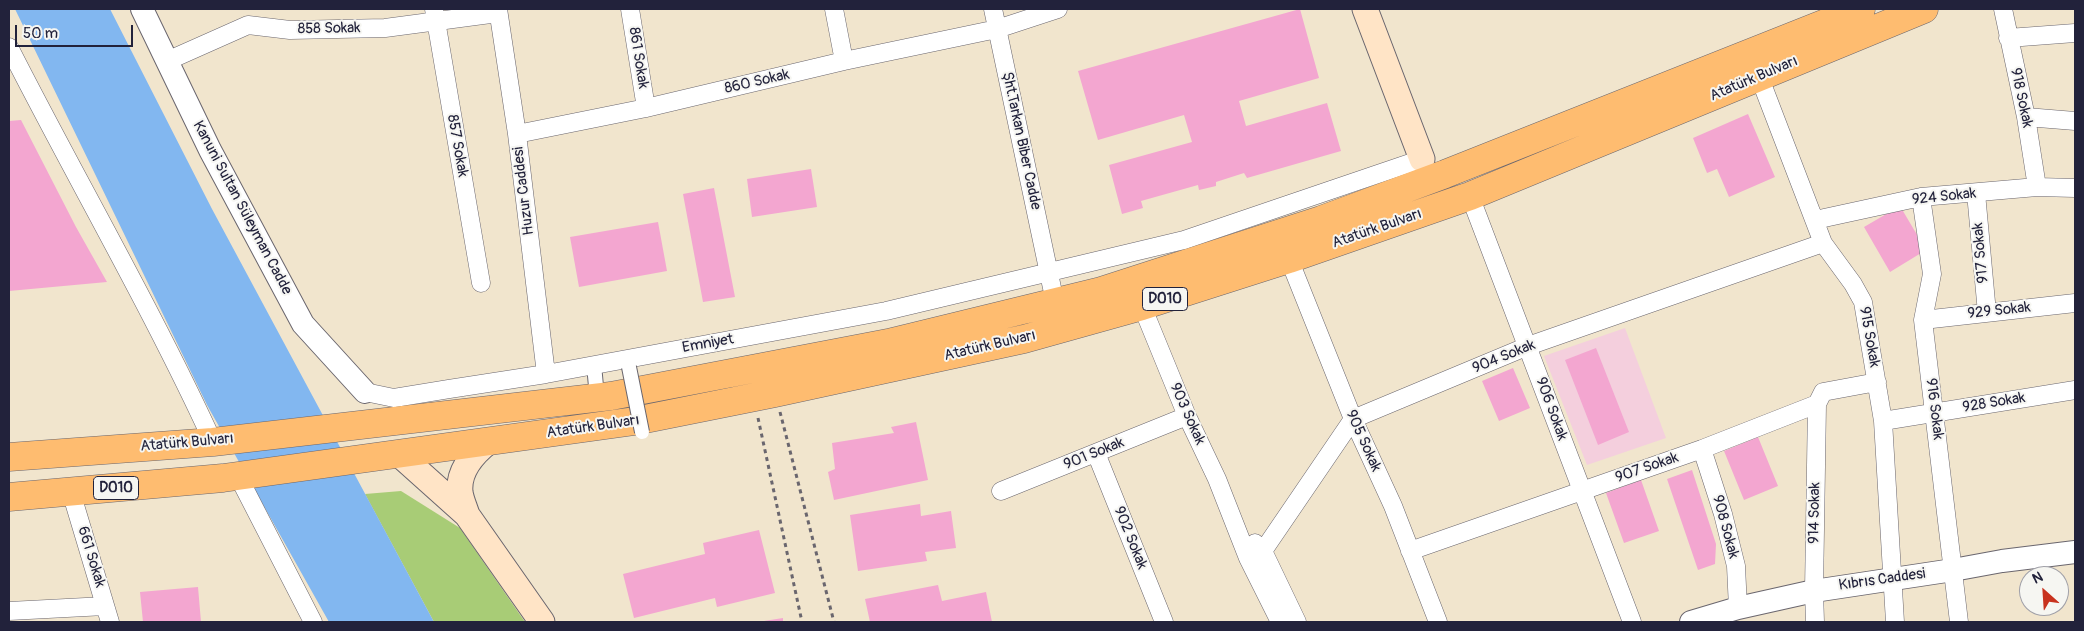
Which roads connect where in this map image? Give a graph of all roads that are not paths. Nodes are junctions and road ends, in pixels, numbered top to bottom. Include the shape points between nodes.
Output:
1 (142, 9) edge
2 (630, 9) edge
3 (834, 9) edge
4 (993, 9) edge
5 (1058, 9) edge
6 (1365, 9) edge
7 (1861, 9) edge
8 (1924, 9) edge
9 (2003, 9) edge
10 (498, 11) edge
11 (435, 15) edge
12 (997, 29) junction
13 (2075, 34) edge
14 (2008, 38) junction
15 (9, 47) edge
16 (167, 61) junction
17 (844, 61) junction
18 (1759, 76) junction
19 (646, 108) junction
20 (2026, 116) junction
21 (2075, 121) edge
22 (517, 134) junction
23 (1422, 159) joint
24 (2037, 187) junction
25 (2075, 188) edge
26 (1976, 193) junction
27 (1470, 196) junction
28 (1921, 197) junction
29 (1815, 220) junction
30 (1823, 243) junction
31 (1289, 259) junction
32 (1048, 273) junction
33 (481, 282) dead end
34 (1055, 302) junction
35 (2075, 303) edge
36 (1142, 306) junction
37 (1987, 313) junction
38 (1923, 320) junction
39 (1528, 346) junction
40 (594, 365) junction
41 (630, 367) dead end
42 (546, 374) junction
43 (1877, 382) junction
44 (2075, 390) edge
45 (365, 392) joint
46 (597, 397) junction
47 (1817, 404) junction
48 (1935, 413) junction
49 (1187, 416) junction
50 (1352, 419) junction
51 (1883, 421) junction
52 (642, 432) dead end
53 (213, 442) junction
54 (488, 442) junction
55 (1702, 449) junction
56 (1096, 453) junction
57 (400, 455) junction
58 (9, 456) edge
59 (230, 477) junction
60 (1001, 491) dead end
61 (1581, 491) junction
62 (71, 492) junction
63 (9, 497) edge
64 (467, 515) junction
65 (1410, 551) junction
66 (2075, 552) edge
67 (1255, 554) junction
68 (1953, 570) junction
69 (1892, 578) junction
70 (1814, 591) junction
71 (1738, 608) junction
72 (9, 611) edge
73 (108, 614) edge
74 (313, 622) edge
75 (542, 622) edge
76 (1164, 622) edge
77 (1280, 622) edge
78 (1297, 622) edge
79 (1438, 622) edge
80 (1632, 622) edge
81 (1691, 622) edge
82 (1815, 622) edge
83 (1895, 622) edge
84 (1960, 622) edge

1 - 16 street, Kanuni Sultan Süleyman Cadde
2 - 19 street, 861 Sokak
3 - 17 street
4 - 12 street, Şht.Tarkan Biber Cadde
5 - 12 street, 860 Sokak
6 - 23 main road
7 - 34 highway, Atatürk Bulvarı / D010 via 1321,220
8 - 18 highway, Atatürk Bulvarı / D010
9 - 14 street, 918 Sokak
10 - 11 street, 858 Sokak
10 - 22 street, Huzur Caddesi
11 - 16 street, 858 Sokak via 384,28 290,30 248,25
11 - 33 street, 857 Sokak
12 - 17 street, 860 Sokak
12 - 32 street, Şht.Tarkan Biber Cadde
13 - 14 street
14 - 20 street, 918 Sokak
15 - 53 street via 181,371
16 - 45 street, Kanuni Sultan Süleyman Cadde via 210,150 303,324
17 - 19 street, 860 Sokak
18 - 27 highway, Atatürk Bulvarı / D010
18 - 29 street, 915 Sokak
19 - 22 street, 860 Sokak
20 - 21 street
20 - 24 street, 918 Sokak
22 - 42 street, Huzur Caddesi
23 - 32 street, Emniyet via 1184,240
24 - 25 street, 924 Sokak
24 - 26 street, 924 Sokak
26 - 28 street, 924 Sokak
26 - 37 street, 917 Sokak
27 - 31 highway, Atatürk Bulvarı / D010
27 - 39 street, 906 Sokak
28 - 29 street, 924 Sokak
28 - 38 street, 916 Sokak via 1932,274
29 - 30 street, 915 Sokak
30 - 39 street, 904 Sokak
30 - 43 street, 915 Sokak via 1864,302
31 - 36 highway, Atatürk Bulvarı / D010
31 - 50 street, 905 Sokak
32 - 34 street, Şht.Tarkan Biber Cadde
32 - 40 street, Emniyet via 886,311
34 - 46 highway, Atatürk Bulvarı / D010 via 888,343
35 - 37 street, 929 Sokak
36 - 49 street, 903 Sokak
36 - 54 highway, Atatürk Bulvarı / D010 via 1024,339 764,396 667,422
37 - 38 street, 929 Sokak
38 - 48 street, 916 Sokak
39 - 50 street, 904 Sokak
39 - 61 street, 906 Sokak
40 - 42 street, Emniyet
40 - 46 street
41 - 52 street, bridge
42 - 45 street, Emniyet via 394,398
43 - 47 street, 907 Sokak via 1823,392
43 - 51 street, 915 Sokak
44 - 48 street, 928 Sokak
46 - 53 highway, Atatürk Bulvarı / D010
47 - 55 street, 907 Sokak
47 - 70 street, 914 Sokak
48 - 51 street, 928 Sokak
48 - 68 street, 916 Sokak
49 - 56 street, 901 Sokak
49 - 67 street, 903 Sokak via 1234,521
50 - 65 street, 905 Sokak via 1393,506
50 - 67 street
51 - 69 street, 915 Sokak
53 - 58 highway, Atatürk Bulvarı / D010
54 - 57 highway, Atatürk Bulvarı / D010
54 - 64 main road via 472,456 463,474 460,491
55 - 61 street, 907 Sokak
55 - 71 street, 908 Sokak via 1736,566
56 - 60 street, 901 Sokak
56 - 76 street, 902 Sokak
57 - 59 highway, Atatürk Bulvarı / D010
57 - 64 main road
59 - 62 highway, Atatürk Bulvarı / D010
59 - 74 street
61 - 65 street, 907 Sokak
61 - 80 street, 906 Sokak
62 - 63 highway, Atatürk Bulvarı / D010
62 - 73 street, 661 Sokak
64 - 75 main road
65 - 79 street, 905 Sokak
66 - 68 street, Kıbrıs Caddesi
67 - 77 street, 903 Sokak
67 - 78 street, 903 Sokak
68 - 69 street, Kıbrıs Caddesi
68 - 84 street, 916 Sokak
69 - 70 street, Kıbrıs Caddesi
69 - 83 street, 915 Sokak
70 - 71 street, Kıbrıs Caddesi
70 - 82 street, 914 Sokak
71 - 81 street, Kıbrıs Caddesi
72 - 73 street

